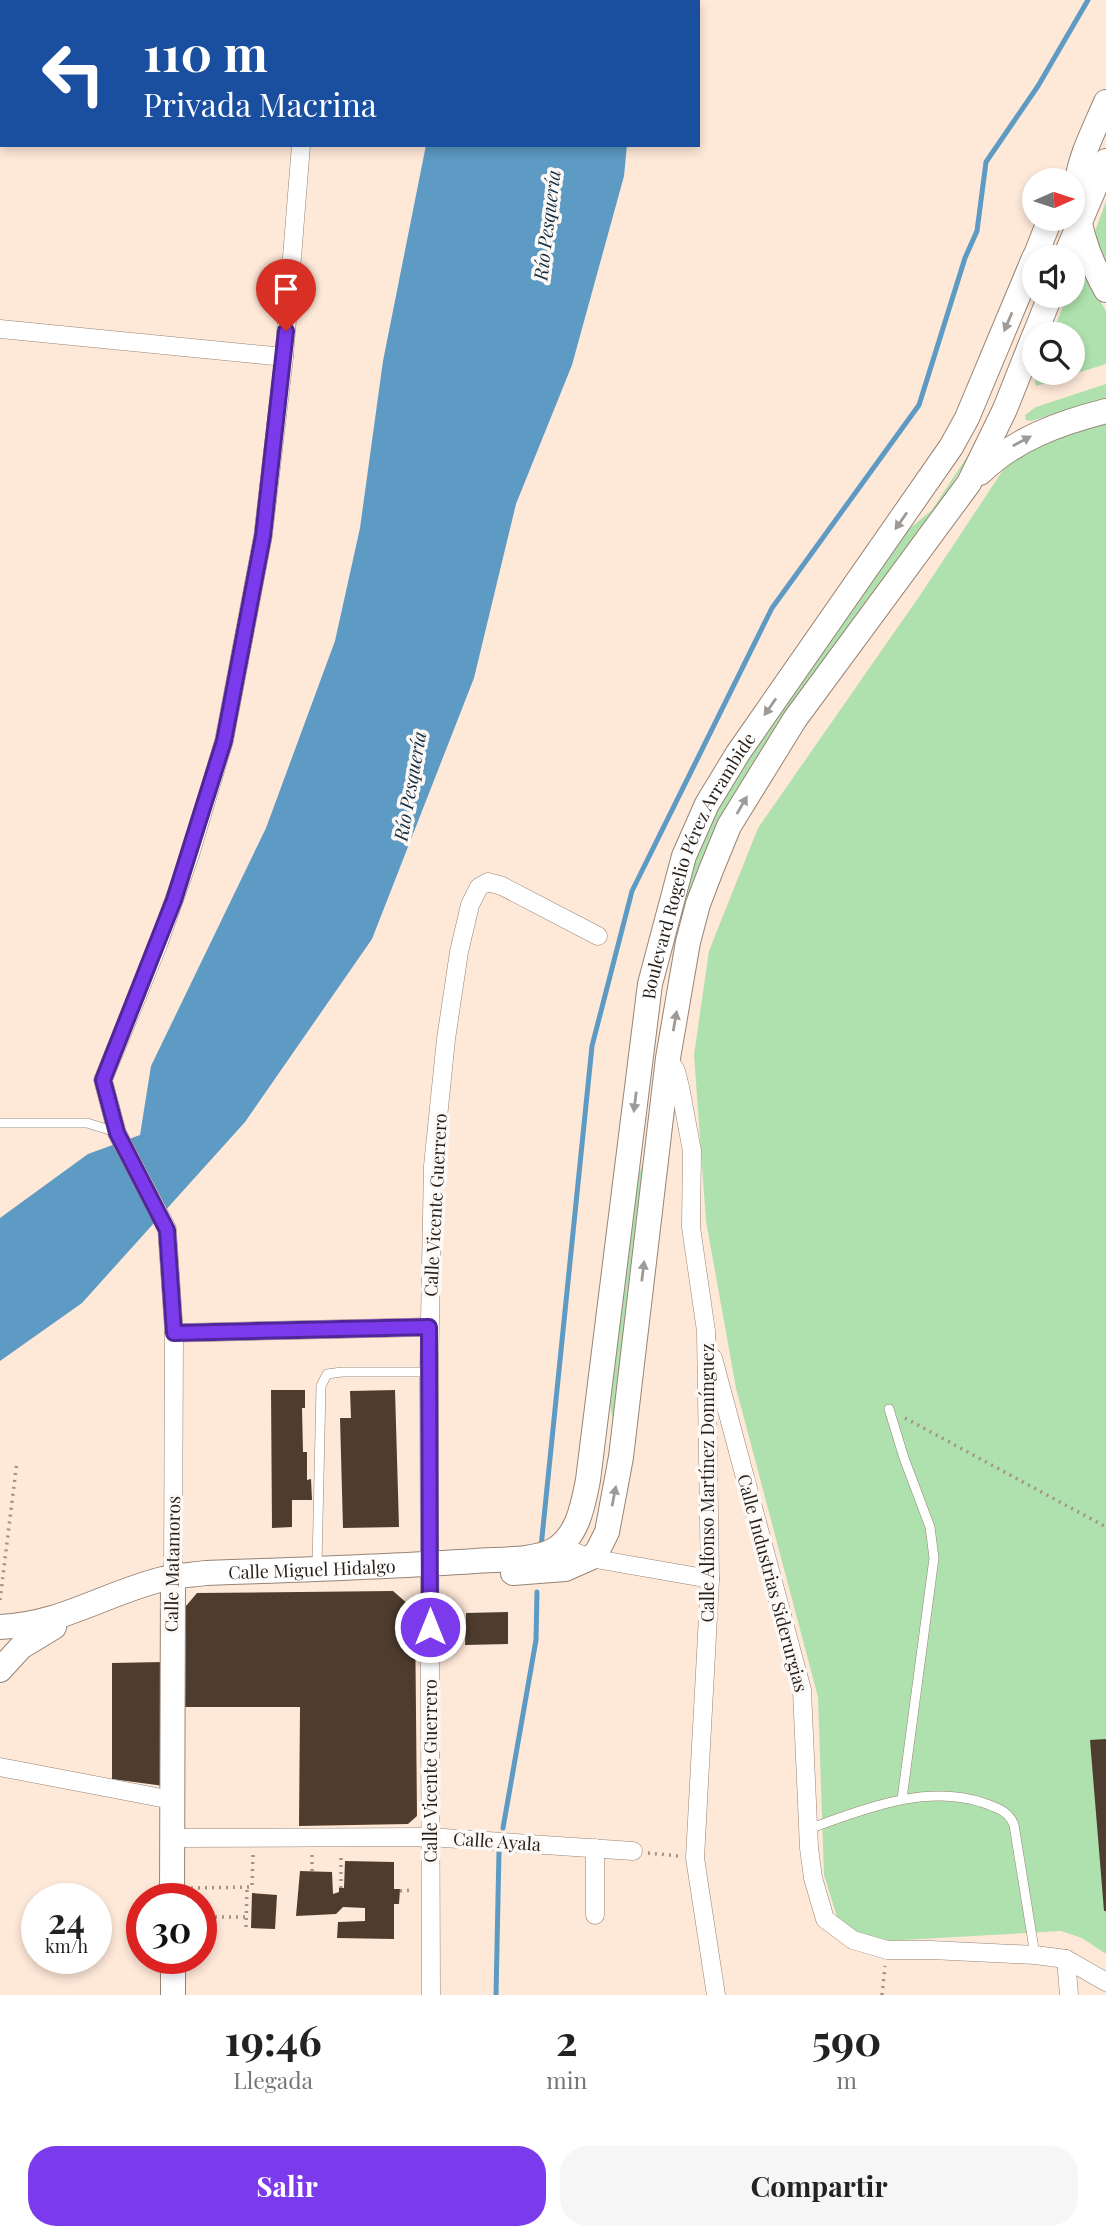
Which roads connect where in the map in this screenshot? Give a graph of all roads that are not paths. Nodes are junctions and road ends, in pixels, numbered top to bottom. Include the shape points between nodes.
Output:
1 (1106, 83) edge
2 (1106, 102) edge
3 (302, 147) edge
4 (1106, 161) edge
5 (1070, 168) edge
6 (1080, 168) edge
7 (1085, 208) edge
8 (1081, 231) edge
9 (1022, 289) edge
10 (1106, 290) edge
11 (0, 329) edge
12 (284, 357) junction
13 (1022, 368) edge
14 (1106, 411) edge
15 (969, 484) junction
16 (598, 936) dead end
17 (641, 1053) junction
18 (668, 1058) junction
19 (0, 1123) edge
20 (117, 1133) junction
21 (429, 1327) junction
22 (706, 1331) junction
23 (174, 1333) junction
24 (429, 1372) junction
25 (889, 1409) road end
26 (560, 1546) junction
27 (590, 1558) junction
28 (431, 1569) junction
29 (317, 1573) junction
30 (710, 1579) junction
31 (172, 1581) junction
32 (0, 1627) edge
33 (0, 1670) edge
34 (0, 1767) edge
35 (902, 1799) junction
36 (172, 1800) junction
37 (808, 1829) junction
38 (429, 1837) junction
39 (172, 1838) junction
40 (595, 1848) junction
41 (633, 1851) road end
42 (172, 1883) edge
43 (595, 1915) dead end
44 (1035, 1955) junction
45 (1066, 1959) junction
46 (173, 1974) edge
47 (1106, 1982) edge
48 (173, 1995) edge
49 (432, 1995) edge
50 (716, 1995) edge
51 (1069, 1995) edge

1 - 5 main road
2 - 6 main road
3 - 12 street
4 - 7 main road
8 - 10 main road
9 -> 17 main road, Boulevard Rogelio Pérez Arrambide via 951,447 738,752 707,804 684,856 661,938
11 - 12 street
12 - 20 street via 263,536 224,741 158,945 103,1080
13 - 15 main road, Boulevard Rogelio Pérez Arrambide
15 -> 14 main road via 1014,445
18 -> 15 main road, Boulevard Rogelio Pérez Arrambide via 698,904 730,826 795,719
16 - 21 street, Calle Vicente Guerrero via 502,886 483,883 476,891 458,952 446,1039 433,1166
17 - 18 main road
17 -> 26 main road, Boulevard Rogelio Pérez Arrambide via 587,1480 578,1521
18 - 22 street, Calle Alfonso Martínez Domínguez via 676,1071 692,1151 691,1227
27 -> 18 main road, Boulevard Rogelio Pérez Arrambide via 607,1532 620,1464
19 - 20 lane via 87,1123
20 - 23 street, Calle Matamoros via 167,1230
21 - 23 street
21 - 24 street, Calle Vicente Guerrero
22 - 30 street, Calle Alfonso Martínez Domínguez
22 - 37 street, Calle Industrias Siderurgias via 800,1682
23 - 31 street, Calle Matamoros
24 - 28 street, Calle Vicente Guerrero
24 - 29 lane via 327,1374 321,1386
25 - 35 lane via 934,1550
26 - 27 street
26 - 28 main road via 534,1557
27 - 28 main road via 565,1569 532,1573
27 - 30 street
28 - 29 main road
28 - 38 street, Calle Vicente Guerrero
29 - 31 main road
30 - 50 street, Calle Alfonso Martínez Domínguez via 695,1858
31 - 32 main road via 93,1603 47,1622
31 - 33 main road via 60,1624 20,1647
31 - 36 main road, Calle Matamoros
34 - 36 street
35 - 37 lane
35 - 44 lane via 964,1799 1009,1815
36 - 39 main road, Calle Matamoros
37 - 44 street, Calle Industrias Siderurgias via 813,1878 825,1919 853,1940 887,1951
38 - 39 street, Calle Ayala
38 - 40 street, Calle Ayala
38 - 49 street, Calle Vicente Guerrero
39 - 42 main road, Calle Matamoros
40 - 41 street, Calle Ayala
40 - 43 street
44 - 45 street, Calle Industrias Siderurgias
45 - 47 street, Calle Industrias Siderurgias
45 - 51 street
46 - 48 main road

